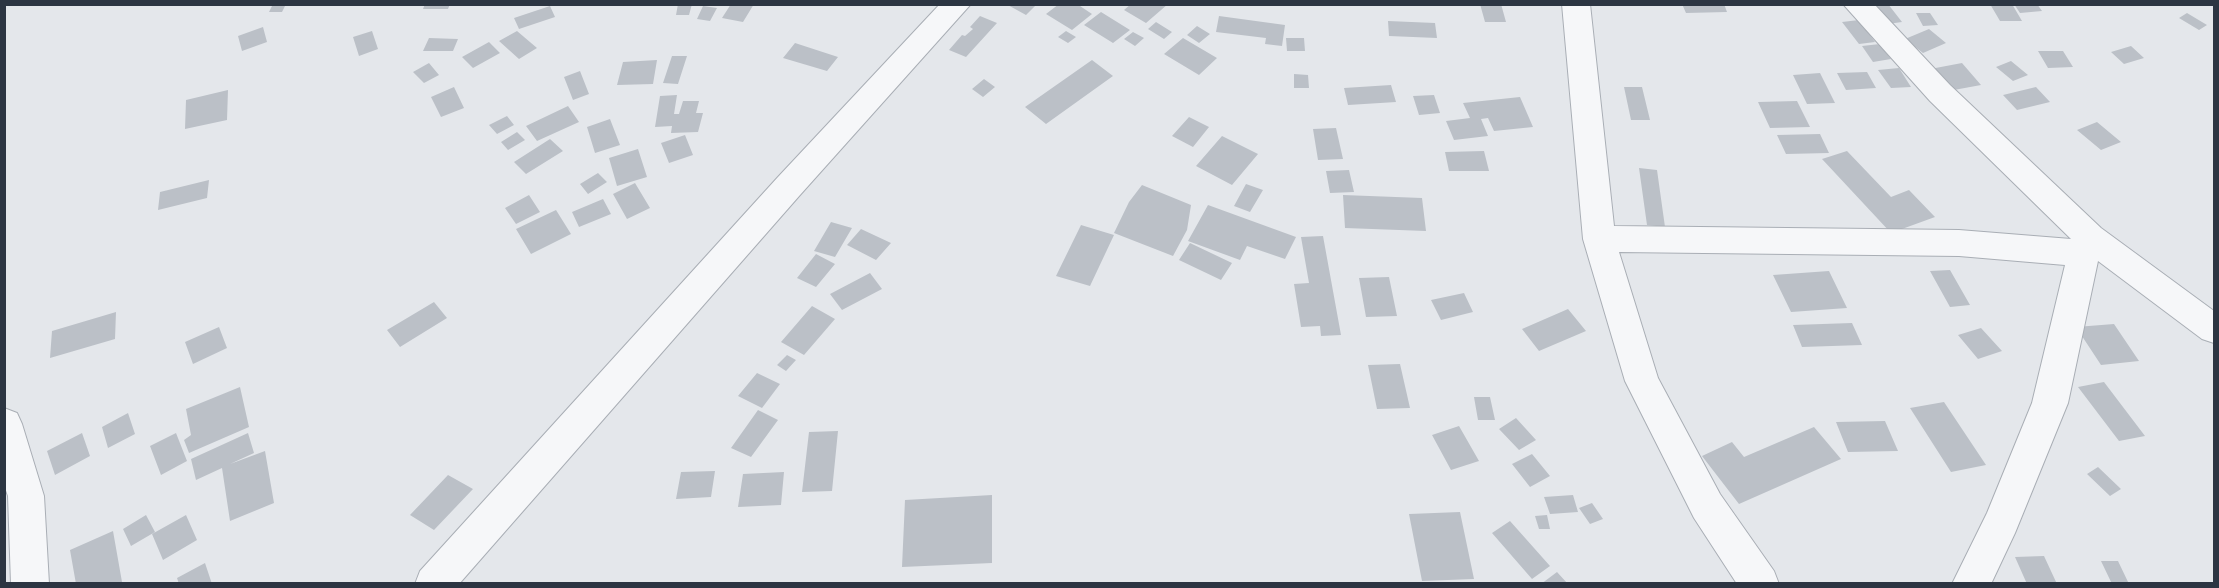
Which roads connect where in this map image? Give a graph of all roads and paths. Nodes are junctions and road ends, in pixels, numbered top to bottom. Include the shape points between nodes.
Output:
1 (957, 4) edge
2 (1576, 4) edge
3 (1857, 4) edge
4 (1599, 239) junction
5 (2087, 245) junction
6 (2214, 329) edge
7 (4, 424) edge
8 (30, 584) edge
9 (434, 584) edge
10 (1761, 584) edge
11 (1971, 584) edge

1 - 9 street
2 - 4 street
3 - 5 street
4 - 5 street
4 - 10 street via 1642,381 1707,506
5 - 6 street
5 - 11 street via 2050,403 2002,522
7 - 8 street via 26,496

